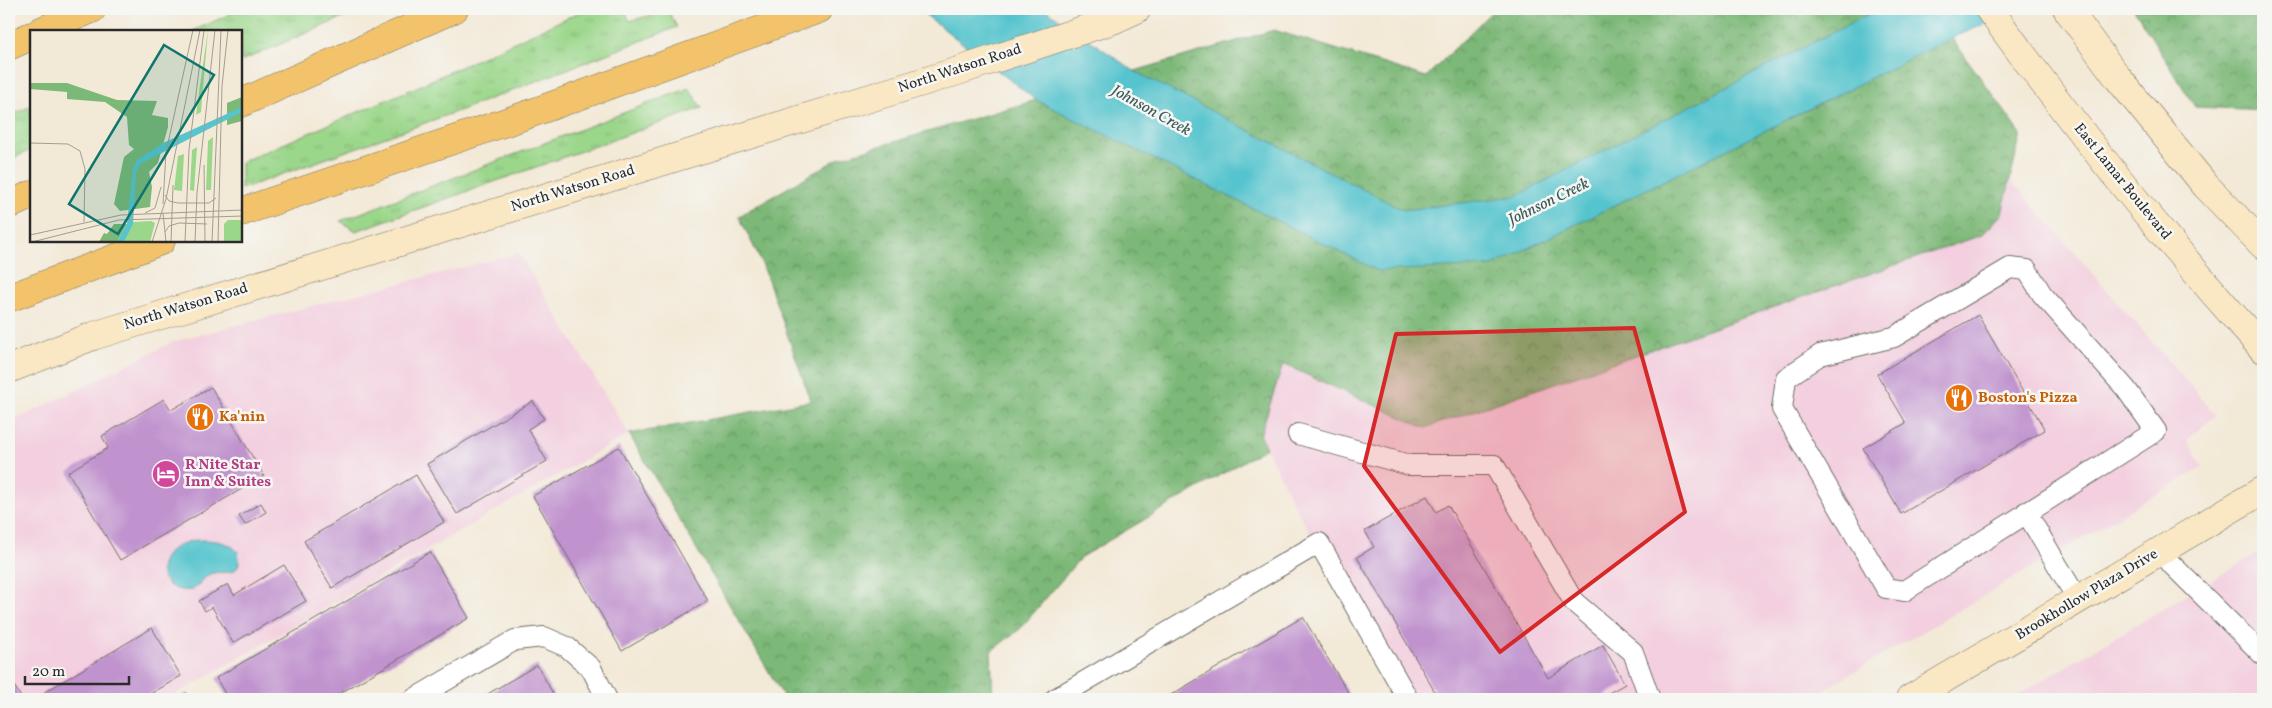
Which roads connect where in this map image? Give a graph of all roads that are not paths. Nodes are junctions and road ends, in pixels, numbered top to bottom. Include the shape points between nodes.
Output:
1 (92, 9) edge
2 (454, 9) edge
3 (816, 9) edge
4 (1989, 9) edge
5 (2067, 9) edge
6 (1125, 14) edge
7 (43, 30) edge
8 (30, 36) edge
9 (9, 46) edge
10 (242, 103) edge
11 (30, 195) edge
12 (9, 205) edge
13 (242, 212) edge
14 (158, 242) edge
15 (2263, 245) edge
16 (9, 298) edge
17 (2263, 349) edge
18 (9, 369) edge
19 (1298, 434) dead end
20 (2263, 490) edge
21 (2026, 512) junction
22 (2159, 552) junction
23 (2078, 600) junction
24 (2263, 656) edge
25 (414, 699) edge
26 (607, 699) edge
27 (1055, 699) edge
28 (1408, 699) edge
29 (1650, 699) edge
30 (1910, 699) edge

1 - 7 highway
2 - 10 highway
3 - 13 highway via 518,118
4 - 17 street, East Lamar Boulevard via 2053,97 2212,293
5 - 15 street via 2118,78 2206,186
6 - 18 street, North Watson Road via 956,72 93,336
8 - 9 highway
11 - 12 highway
14 - 16 highway
19 - 29 lane via 1409,465 1494,465 1574,602 1633,652
20 - 22 street, Brookhollow Plaza Drive
21 - 21 lane via 1904,591 1886,588 1782,409 1786,378 1820,354 1894,337 2010,268 2027,270 2042,294 2126,389 2156,431
21 - 23 lane
22 - 23 street, Brookhollow Plaza Drive
22 - 24 lane
23 - 30 street, Brookhollow Plaza Drive
25 - 26 lane via 515,640 544,637 567,647 591,668
27 - 28 lane via 1319,543

